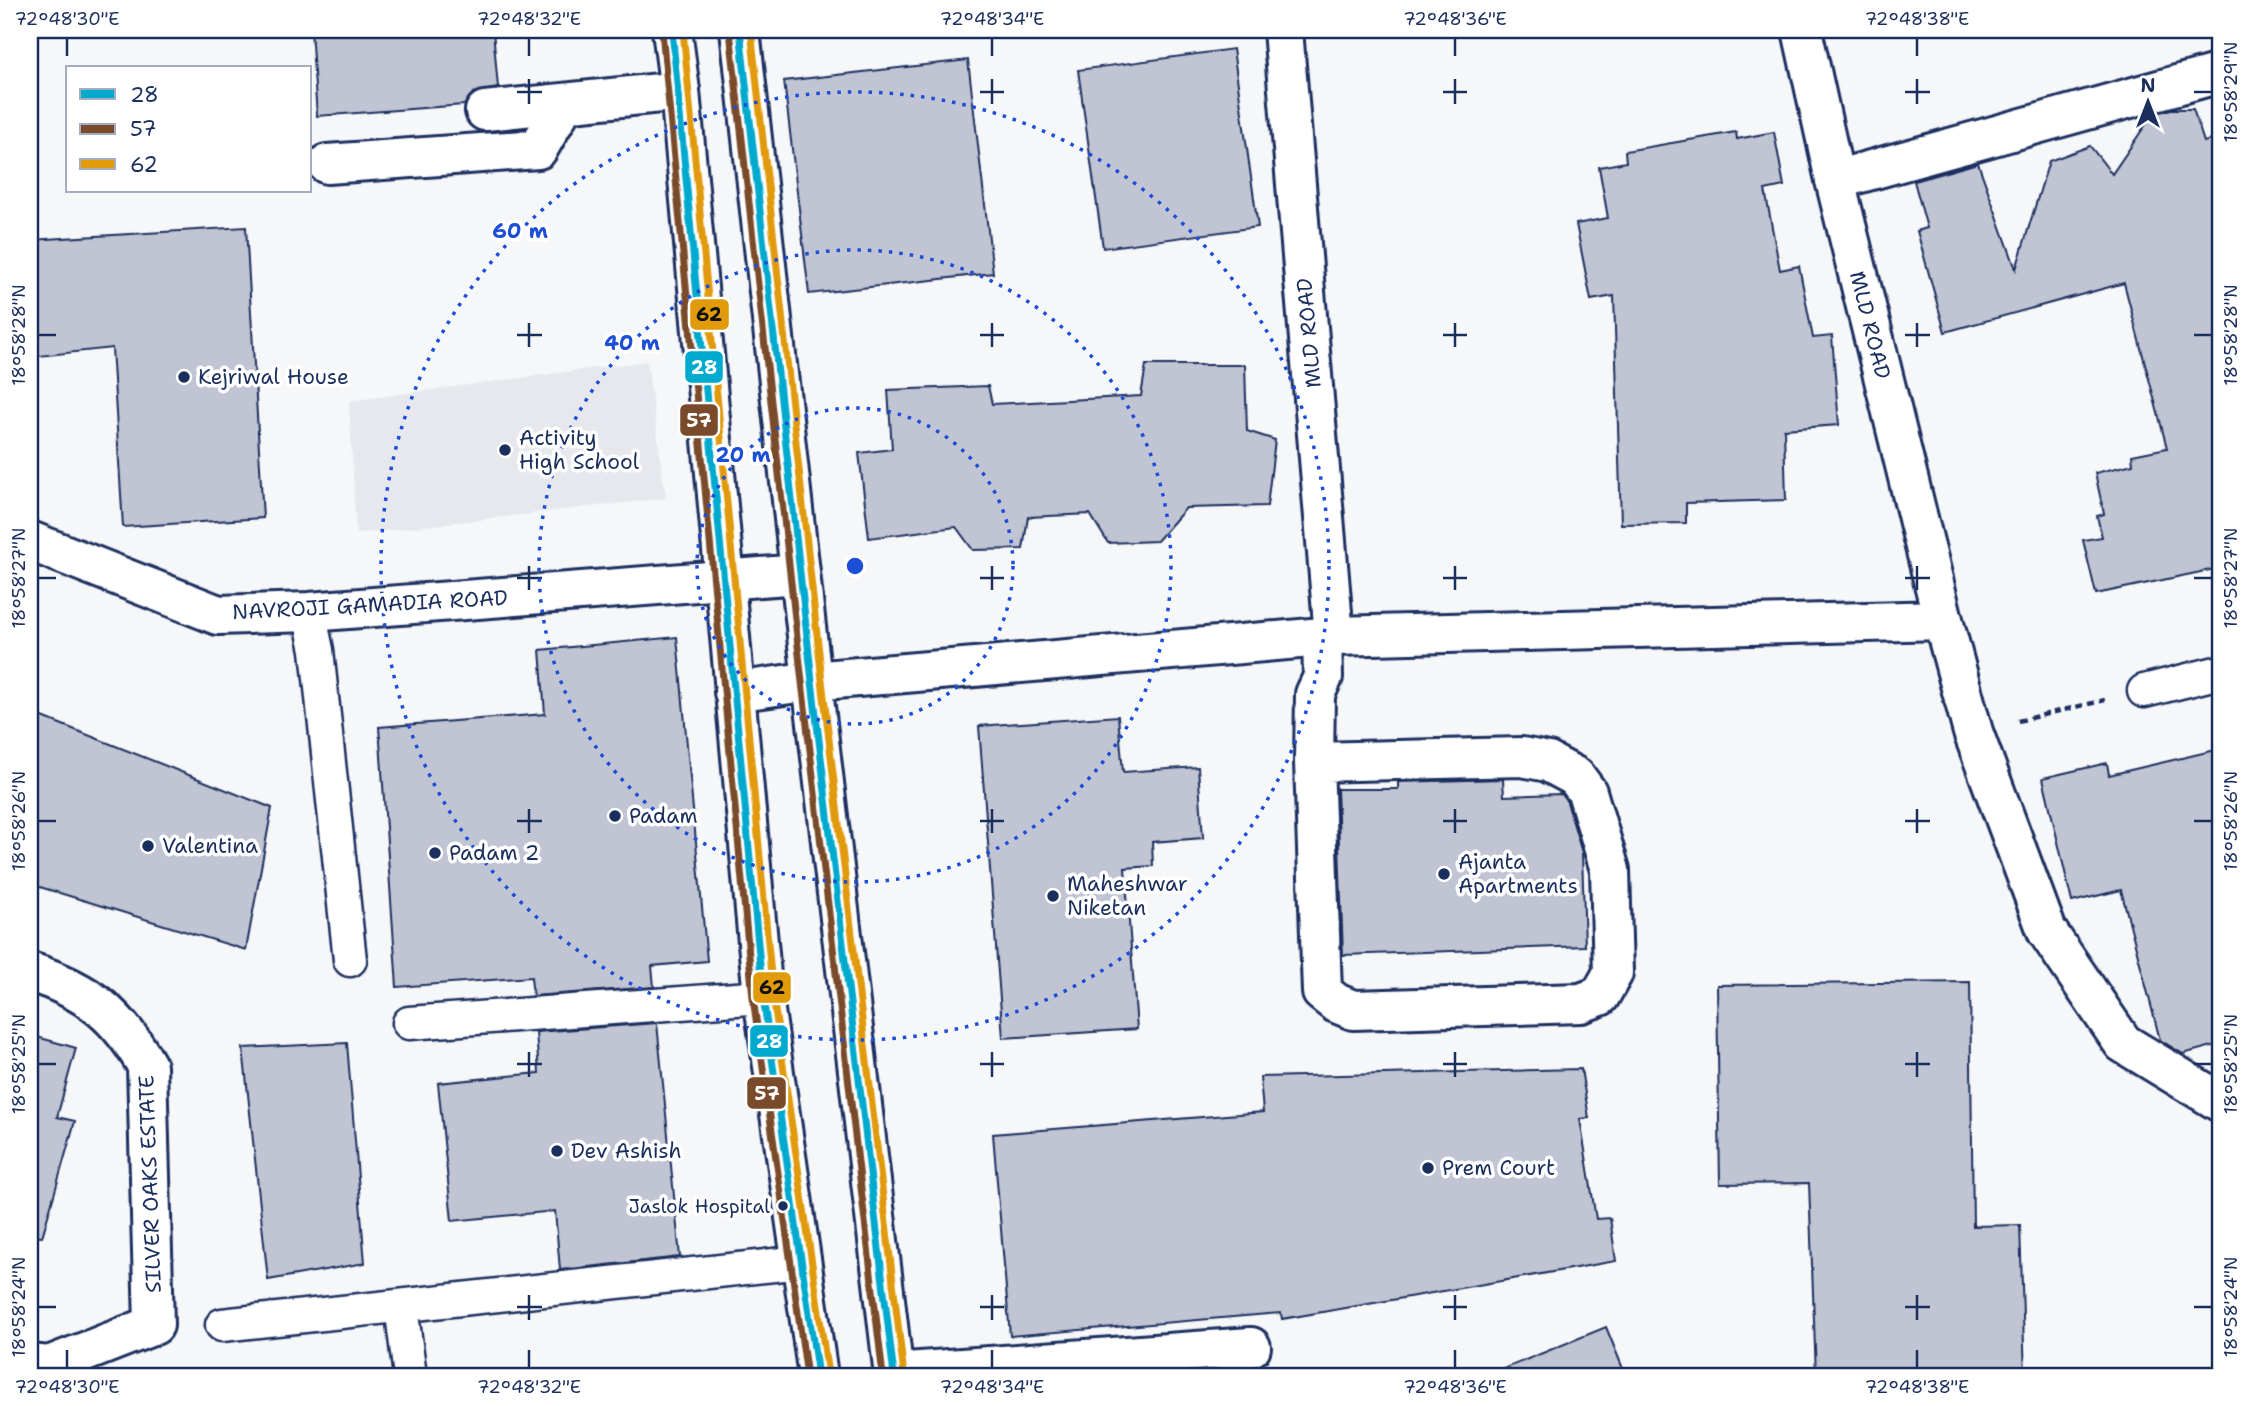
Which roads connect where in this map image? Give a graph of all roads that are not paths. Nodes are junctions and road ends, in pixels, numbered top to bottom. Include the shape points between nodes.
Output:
1 (672, 30) edge
2 (740, 30) edge
3 (1283, 30) edge
4 (1802, 30) edge
5 (2220, 73) edge
6 (680, 91) junction
7 (564, 104) junction
8 (485, 111) dead end
9 (327, 164) dead end
10 (1835, 180) junction
11 (30, 541) edge
12 (800, 574) junction
13 (724, 581) junction
14 (309, 612) junction
15 (1943, 620) junction
16 (1320, 638) junction
17 (2220, 672) edge
18 (812, 681) junction
19 (2144, 691) road end
20 (734, 692) junction
21 (1314, 762) junction
22 (350, 960) dead end
23 (30, 972) edge
24 (763, 997) junction
25 (409, 1023) dead end
26 (2220, 1102) edge
27 (802, 1262) junction
28 (401, 1306) junction
29 (222, 1325) dead end
30 (1251, 1347) dead end
31 (30, 1364) edge
32 (894, 1374) edge
33 (410, 1376) edge
34 (818, 1376) edge

1 - 6 street
2 - 12 street
3 - 16 street, MLD ROAD
4 - 10 street, MLD ROAD
5 - 10 street
6 - 7 street
6 - 13 street
7 - 8 street
7 - 9 street via 538,149
10 - 15 street, MLD ROAD
11 - 14 street, NAVROJI GAMADIA ROAD via 218,614
12 - 13 street, NAVROJI GAMADIA ROAD
12 - 18 street
13 - 14 street, NAVROJI GAMADIA ROAD
13 - 20 street
14 - 22 lane
15 - 16 street
15 - 26 street, MLD ROAD via 1973,732 2047,930 2123,1042
16 - 18 street
16 - 21 street, MLD ROAD via 1323,677 1315,694
17 - 19 lane
18 - 20 street
18 - 32 street
20 - 24 street
21 - 21 street, MLD ROAD via 1322,992 1353,1010 1581,1003 1600,996 1613,973 1611,870 1587,792 1576,777 1548,762 1522,757
23 - 31 street, SILVER OAKS ESTATE via 54,979 97,1004 128,1033 147,1066 154,1325 49,1366
24 - 25 lane
24 - 27 street
27 - 28 lane
27 - 34 street
28 - 29 lane
28 - 33 lane
30 - 32 street

